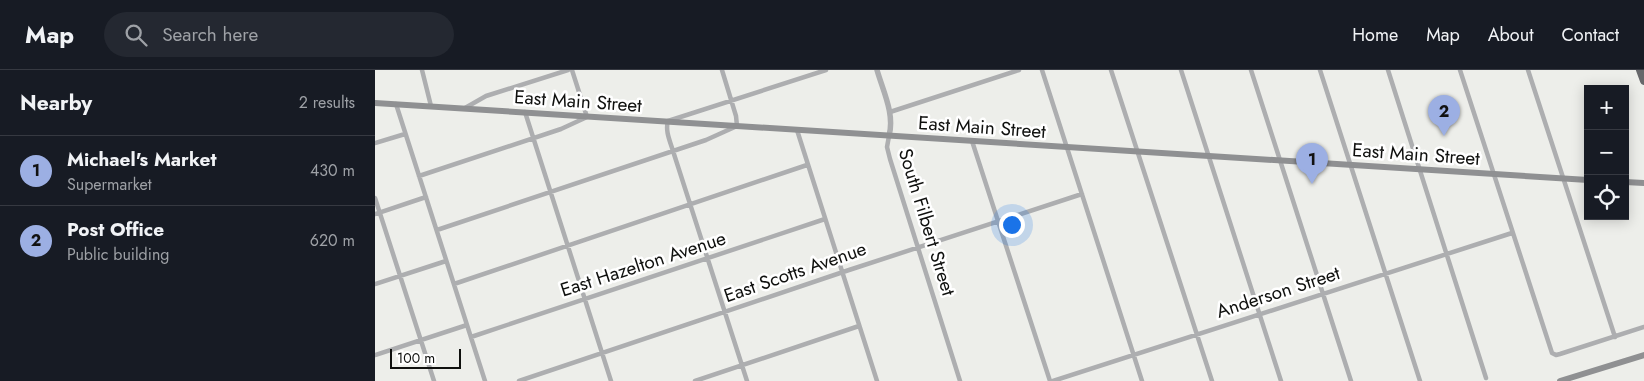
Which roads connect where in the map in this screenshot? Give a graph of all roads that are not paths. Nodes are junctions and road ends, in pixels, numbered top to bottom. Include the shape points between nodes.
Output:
1 (422, 70) edge
2 (568, 70) edge
3 (572, 70) edge
4 (722, 70) edge
5 (826, 70) edge
6 (877, 70) edge
7 (1019, 70) edge
8 (1042, 70) edge
9 (1111, 70) edge
10 (1181, 70) edge
11 (1251, 70) edge
12 (1320, 70) edge
13 (1388, 70) edge
14 (1460, 70) edge
15 (1528, 70) edge
16 (1640, 70) edge
17 (1644, 81) edge
18 (732, 100) junction
19 (375, 103) edge
20 (396, 104) junction
21 (431, 106) junction
22 (463, 108) junction
23 (525, 112) junction
24 (890, 112) junction
25 (587, 117) junction
26 (668, 121) junction
27 (737, 126) junction
28 (797, 130) junction
29 (405, 134) junction
30 (889, 136) junction
31 (533, 139) junction
32 (972, 141) junction
33 (375, 143) edge
34 (1067, 147) junction
35 (673, 151) junction
36 (1138, 152) junction
37 (1209, 156) junction
38 (1280, 161) junction
39 (807, 165) junction
40 (1351, 165) junction
41 (1421, 169) junction
42 (1494, 174) junction
43 (419, 176) junction
44 (1564, 179) junction
45 (1584, 180) edge
46 (1629, 182) edge
47 (1644, 183) edge
48 (550, 192) junction
49 (1082, 194) junction
50 (426, 197) junction
51 (375, 198) edge
52 (690, 205) junction
53 (377, 213) edge
54 (825, 219) junction
55 (998, 222) junction
56 (437, 230) junction
57 (1512, 233) junction
58 (567, 246) junction
59 (919, 247) junction
60 (1446, 254) junction
61 (707, 258) junction
62 (446, 261) junction
63 (842, 272) junction
64 (1386, 273) junction
65 (400, 276) junction
66 (375, 284) edge
67 (454, 284) junction
68 (1323, 294) junction
69 (585, 299) junction
70 (725, 312) junction
71 (1259, 314) junction
72 (467, 325) junction
73 (859, 326) junction
74 (1644, 328) edge
75 (1197, 334) junction
76 (471, 337) junction
77 (1615, 337) junction
78 (421, 340) junction
79 (602, 353) junction
80 (375, 355) edge
81 (1134, 355) junction
82 (1644, 355) edge
83 (742, 366) junction
84 (1486, 378) dead end
85 (877, 380) edge
86 (434, 381) edge
87 (485, 381) edge
88 (519, 381) edge
89 (611, 381) edge
90 (695, 381) edge
91 (747, 381) edge
92 (870, 381) edge
93 (960, 381) edge
94 (1051, 381) edge
95 (1142, 381) edge
96 (1211, 381) edge
97 (1281, 381) edge
98 (1351, 381) edge
99 (1420, 381) edge
100 (1560, 381) edge

1 - 21 street
2 - 22 street via 486,96
3 - 25 street
4 - 18 street
5 - 18 street
6 - 24 street, South Filbert Street
7 - 24 street
8 - 34 street
9 - 36 street
10 - 37 street
11 - 38 street
12 - 40 street
13 - 41 street
14 - 42 street
15 - 44 street
16 - 17 highway
18 - 26 street
18 - 27 street
19 - 20 main road, East Main Street
20 - 21 main road, East Main Street
20 - 29 street
21 - 22 main road, East Main Street
22 - 23 main road, East Main Street
23 - 25 main road, East Main Street
23 - 31 street
24 - 30 street, South Filbert Street via 892,125
25 - 26 main road, East Main Street
25 - 31 street
26 - 27 main road, East Main Street
26 - 35 street via 666,129
27 - 28 main road, East Main Street
27 - 35 street
28 - 30 main road, East Main Street
28 - 39 street
29 - 33 street
29 - 43 street
30 - 32 main road, East Main Street
30 - 59 street, South Filbert Street via 890,159
31 - 43 street
31 - 48 street
32 - 34 main road, East Main Street
32 - 55 street
34 - 36 main road, East Main Street
34 - 49 street
35 - 48 street
35 - 52 street
36 - 37 main road, East Main Street
36 - 75 street
37 - 38 main road, East Main Street
37 - 71 street
38 - 40 main road, East Main Street
38 - 68 street
39 - 52 street
39 - 54 street
40 - 41 main road, East Main Street
40 - 64 street
41 - 42 main road, East Main Street
41 - 60 street
42 - 44 main road, East Main Street
42 - 57 street
43 - 50 street
44 - 45 main road, East Main Street
44 - 77 street
46 - 47 main road
48 - 56 street
48 - 58 street
49 - 55 street, East Scotts Avenue
49 - 81 street
50 - 53 street
50 - 56 street
51 - 53 street
52 - 58 street
52 - 61 street
53 - 65 street
54 - 61 street, East Hazelton Avenue
54 - 63 street
55 - 59 street, East Scotts Avenue
55 - 94 street
56 - 62 street
57 - 60 street, Anderson Street
57 - 77 street via 1554,354
58 - 67 street
58 - 69 street
59 - 63 street, East Scotts Avenue
59 - 93 street, South Filbert Street
60 - 64 street, Anderson Street
60 - 84 street
61 - 69 street, East Hazelton Avenue
61 - 70 street
62 - 65 street
62 - 67 street
63 - 70 street, East Scotts Avenue
63 - 73 street
64 - 68 street, Anderson Street
64 - 99 street
65 - 66 street
65 - 78 street
67 - 72 street
68 - 71 street, Anderson Street
68 - 98 street
69 - 76 street, East Hazelton Avenue
69 - 79 street
70 - 79 street, East Scotts Avenue
70 - 83 street
71 - 75 street, Anderson Street
71 - 97 street
72 - 76 street
72 - 78 street
73 - 83 street
73 - 85 street
74 - 77 street
75 - 81 street, Anderson Street
75 - 96 street
76 - 87 street
78 - 80 street
78 - 86 street
79 - 88 street, East Scotts Avenue
79 - 89 street
81 - 94 street, Anderson Street
81 - 95 street
82 - 100 main road
83 - 90 street
83 - 91 street
85 - 92 street

